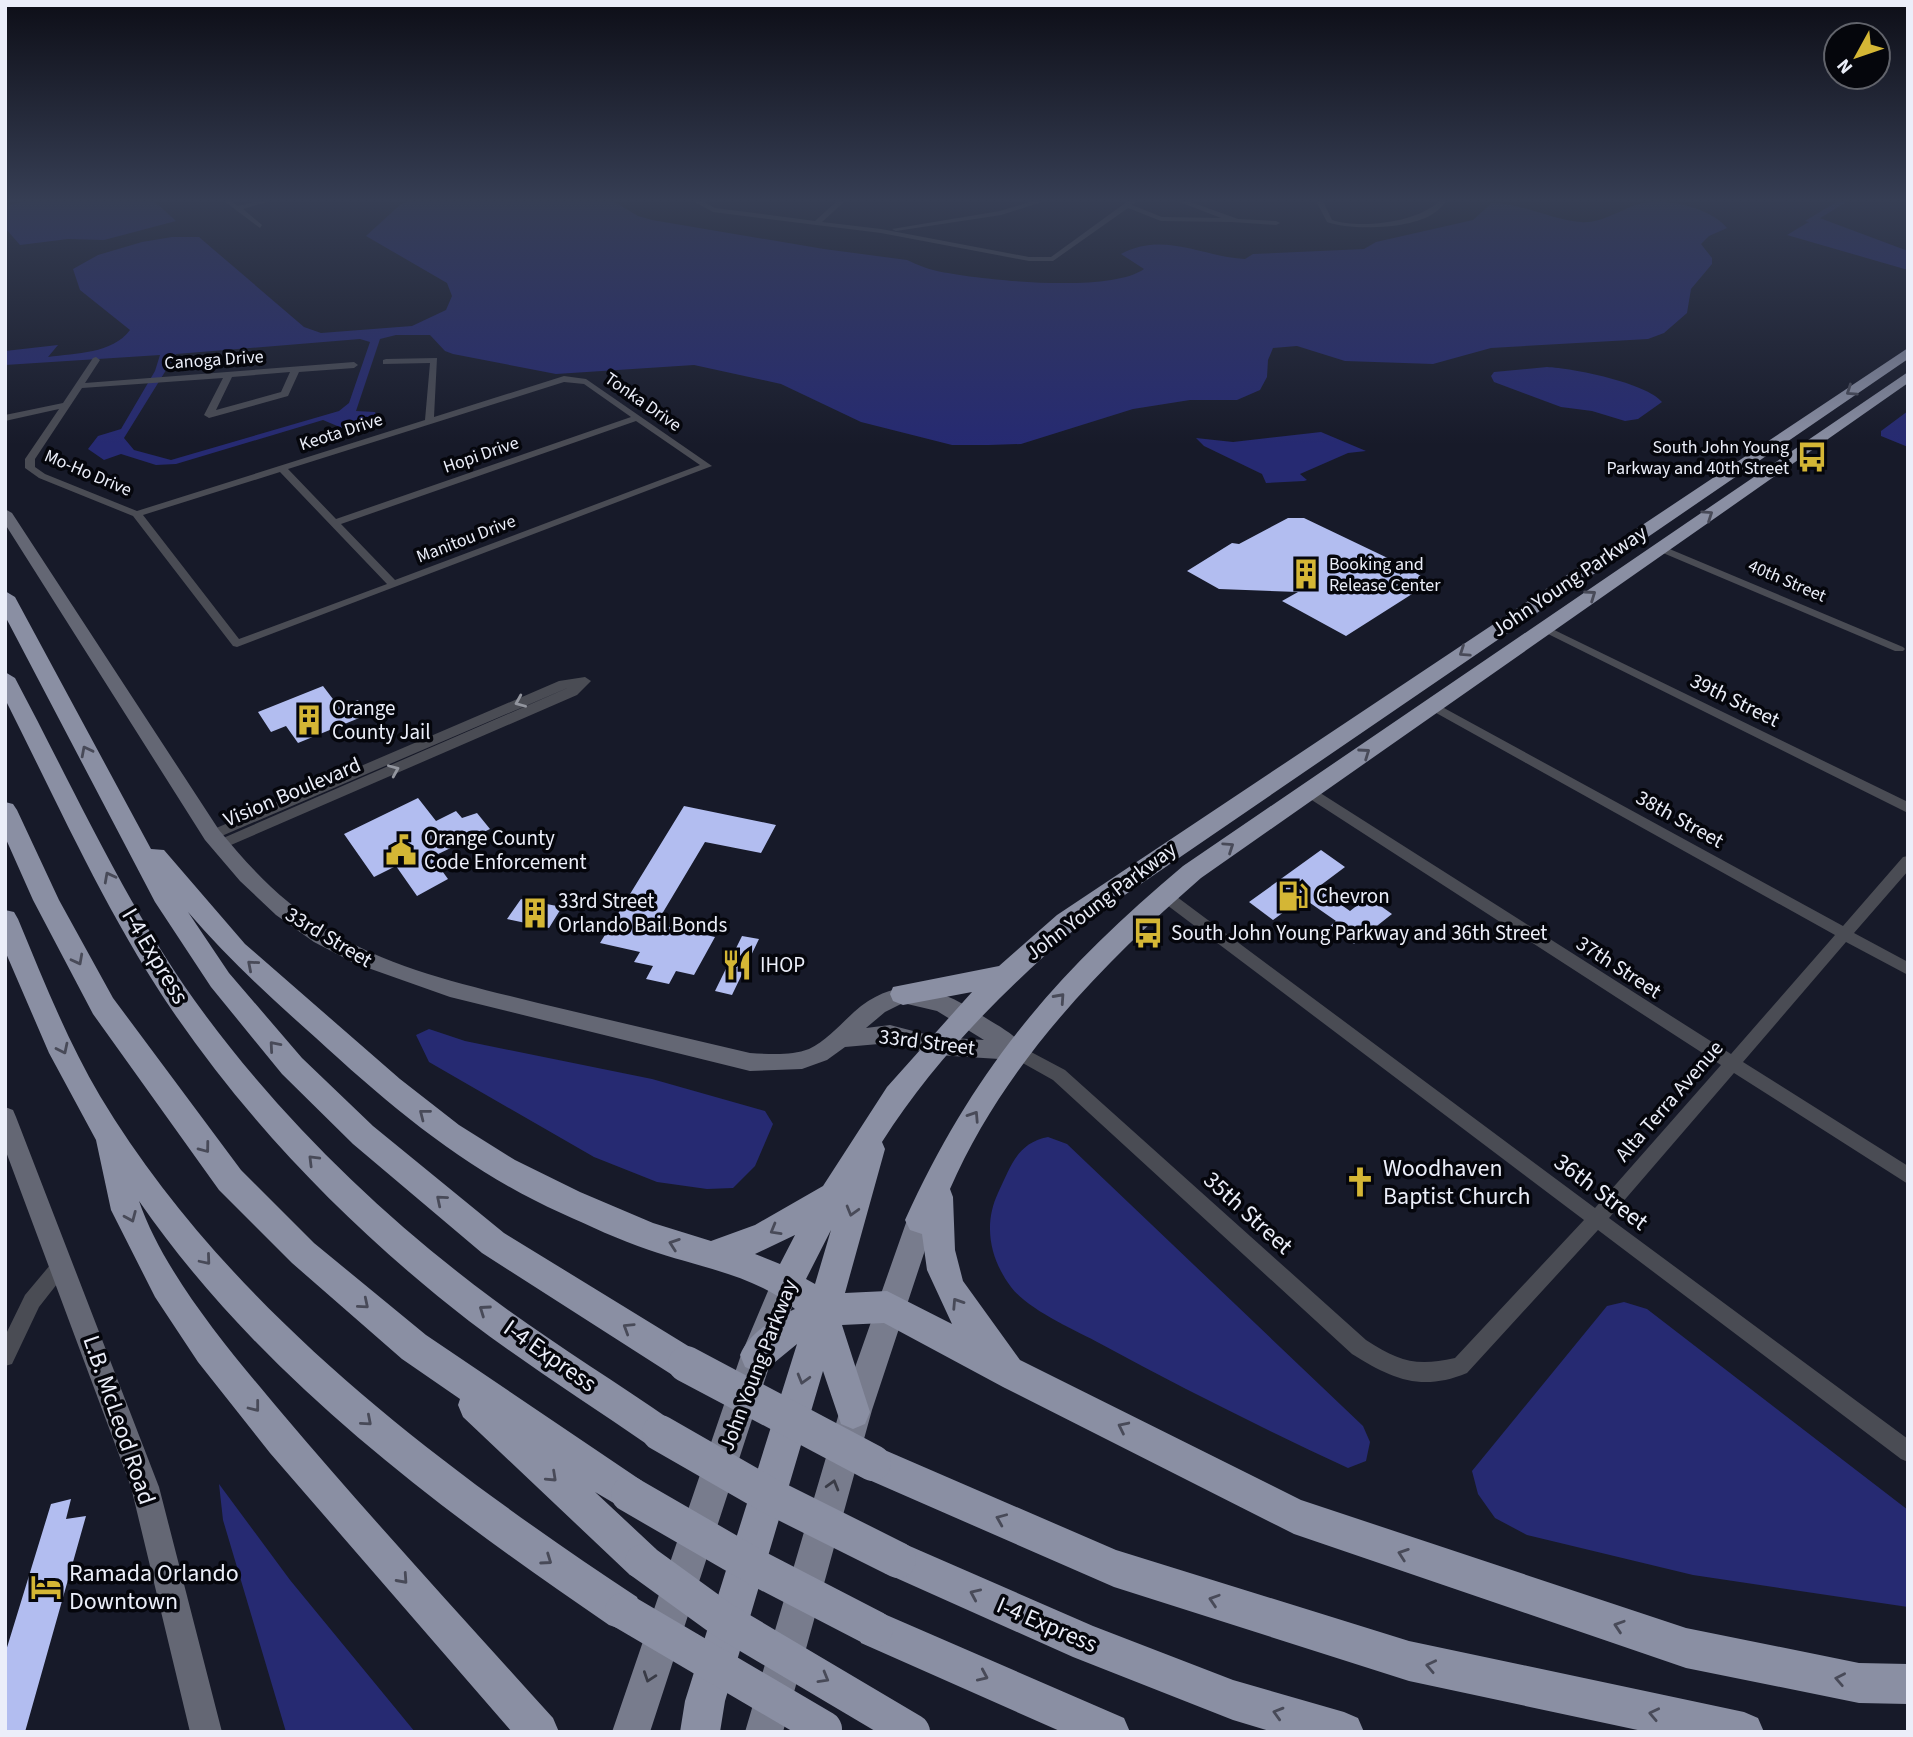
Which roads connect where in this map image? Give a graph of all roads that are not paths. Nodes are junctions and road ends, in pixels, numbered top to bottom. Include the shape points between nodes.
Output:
1 (1908, 352) edge
2 (96, 360) dead end
3 (386, 362) dead end
4 (354, 365) dead end
5 (296, 369) junction
6 (229, 374) junction
7 (1908, 376) edge
8 (555, 380) joint
9 (78, 386) junction
10 (63, 408) junction
11 (637, 418) junction
12 (429, 419) junction
13 (5, 420) edge
14 (707, 466) joint
15 (281, 468) junction
16 (5, 513) edge
17 (137, 514) junction
18 (336, 522) junction
19 (1660, 548) junction
20 (394, 585) junction
21 (1561, 586) junction
22 (5, 597) edge
23 (1544, 628) junction
24 (237, 644) joint
25 (1899, 649) dead end
26 (5, 678) edge
27 (1433, 706) junction
28 (1320, 748) junction
29 (1309, 792) junction
30 (111, 799) junction
31 (1908, 808) edge
32 (5, 810) edge
33 (215, 840) junction
34 (1908, 861) edge
35 (1164, 895) junction
36 (5, 919) edge
37 (1845, 934) junction
38 (1908, 970) edge
39 (1006, 975) junction
40 (903, 994) junction
41 (964, 1017) junction
42 (841, 1039) junction
43 (936, 1046) junction
44 (1016, 1051) junction
45 (1732, 1064) junction
46 (5, 1117) edge
47 (878, 1122) junction
48 (105, 1128) junction
49 (939, 1175) junction
50 (1908, 1176) edge
51 (834, 1196) junction
52 (921, 1220) joint
53 (1595, 1221) junction
54 (710, 1256) junction
55 (62, 1264) junction
56 (787, 1282) junction
57 (887, 1307) junction
58 (822, 1314) junction
59 (414, 1347) junction
60 (757, 1355) junction
61 (5, 1357) edge
62 (1460, 1366) joint
63 (1015, 1375) junction
64 (853, 1412) junction
65 (1908, 1452) edge
66 (1908, 1684) edge
67 (827, 1730) edge
68 (206, 1732) edge
69 (539, 1732) edge
70 (631, 1732) edge
71 (700, 1732) edge
72 (764, 1732) edge
73 (912, 1732) edge
74 (1110, 1732) edge
75 (1344, 1732) edge
76 (1744, 1732) edge

1 -> 21 highway, John Young Parkway
2 - 9 street, Mo-Ho Drive
3 - 12 street via 434,360
4 - 5 street, Canoga Drive
5 - 6 street, Canoga Drive
5 - 6 street via 285,394 209,415
6 - 9 street, Canoga Drive
19 -> 7 highway, John Young Parkway
8 - 11 street, Tonka Drive via 586,382
8 - 12 street, Keota Drive
9 - 10 street, Mo-Ho Drive
10 - 13 street
10 - 17 street, Mo-Ho Drive via 30,459 30,468
11 - 14 street, Tonka Drive
11 - 18 street, Hopi Drive
12 - 15 street, Keota Drive
14 - 20 street, Manitou Drive
15 - 17 street, Keota Drive
15 - 18 street
16 - 33 street, 33rd Street
17 - 24 street, Mo-Ho Drive
18 - 20 street
23 -> 19 highway, John Young Parkway
19 - 25 street, 40th Street
20 - 24 street, Manitou Drive
21 - 23 highway via 1544,617
21 -> 28 highway, John Young Parkway
30 -> 22 highway
23 - 27 highway, John Young Parkway
23 - 31 street, 39th Street
75 -> 26 highway, I-4 Express, bridge via 1221,1695 1087,1643 898,1560 768,1495 660,1433 458,1292 372,1219 286,1131 217,1051 133,922
29 -> 27 highway, John Young Parkway
27 - 37 street, 38th Street
28 - 29 highway via 1311,769
28 - 39 highway, John Young Parkway via 1104,893
35 -> 29 highway, John Young Parkway
29 - 45 street, 37th Street
54 -> 30 highway via 569,1202 449,1134 390,1088 236,951 163,868
76 -> 30 highway, bridge via 1409,1661 1114,1568 873,1463 686,1364 493,1243 324,1099 257,1026 192,942
32 -> 59 highway via 46,900 103,1006 230,1180 303,1253
33 -> 33 street, Vision Boulevard via 573,692 585,681 563,684
33 - 42 street, 33rd Street via 256,887 311,930 362,959 424,983 750,1062 799,1061 820,1054
34 - 37 street, Alta Terra Avenue
44 -> 35 highway, John Young Parkway via 1095,959
35 - 53 street, 36th Street
36 -> 48 highway via 48,1018
37 - 38 street, 38th Street
37 - 45 street, Alta Terra Avenue
39 - 40 highway
39 - 41 highway, John Young Parkway
40 - 41 street, 33rd Street via 940,1003
40 - 42 street, 33rd Street via 872,1010
41 - 43 highway, John Young Parkway
41 - 44 street, 33rd Street
42 - 43 street, 33rd Street via 890,1034
43 - 44 street, 33rd Street
43 - 47 highway, John Young Parkway
49 -> 44 highway, John Young Parkway
44 - 62 street, 35th Street via 1059,1075 1359,1347 1386,1365 1419,1375
45 - 50 street, 37th Street
45 - 53 street, Alta Terra Avenue
46 - 55 street, L.B. McLeod Road
47 - 51 highway, John Young Parkway
47 -> 58 highway
48 -> 67 highway, bridge via 220,1277 311,1371 402,1451 484,1515 623,1611
48 -> 69 highway via 129,1218 178,1304 274,1431
49 - 52 highway, John Young Parkway
63 -> 49 highway via 974,1328 943,1275 936,1243
51 -> 54 highway via 765,1236
51 - 56 highway, John Young Parkway
52 - 57 main road, John Young Parkway
53 - 62 street, Alta Terra Avenue
53 - 65 street, 36th Street
54 - 56 highway
55 - 61 street via 32,1301
55 - 68 street, L.B. McLeod Road via 145,1487
56 - 58 highway
56 - 60 main road, John Young Parkway
57 - 58 highway via 866,1305
57 - 63 highway
57 - 64 main road, John Young Parkway
58 - 60 highway via 776,1337
58 - 64 highway
58 -> 71 highway via 705,1701
59 -> 73 highway, bridge via 643,1562 723,1620
59 -> 74 highway, bridge via 629,1494 757,1568 876,1629
60 -> 70 main road, John Young Parkway
66 -> 63 highway via 1858,1683 1686,1648 1473,1578 1294,1516
72 -> 64 main road, John Young Parkway

